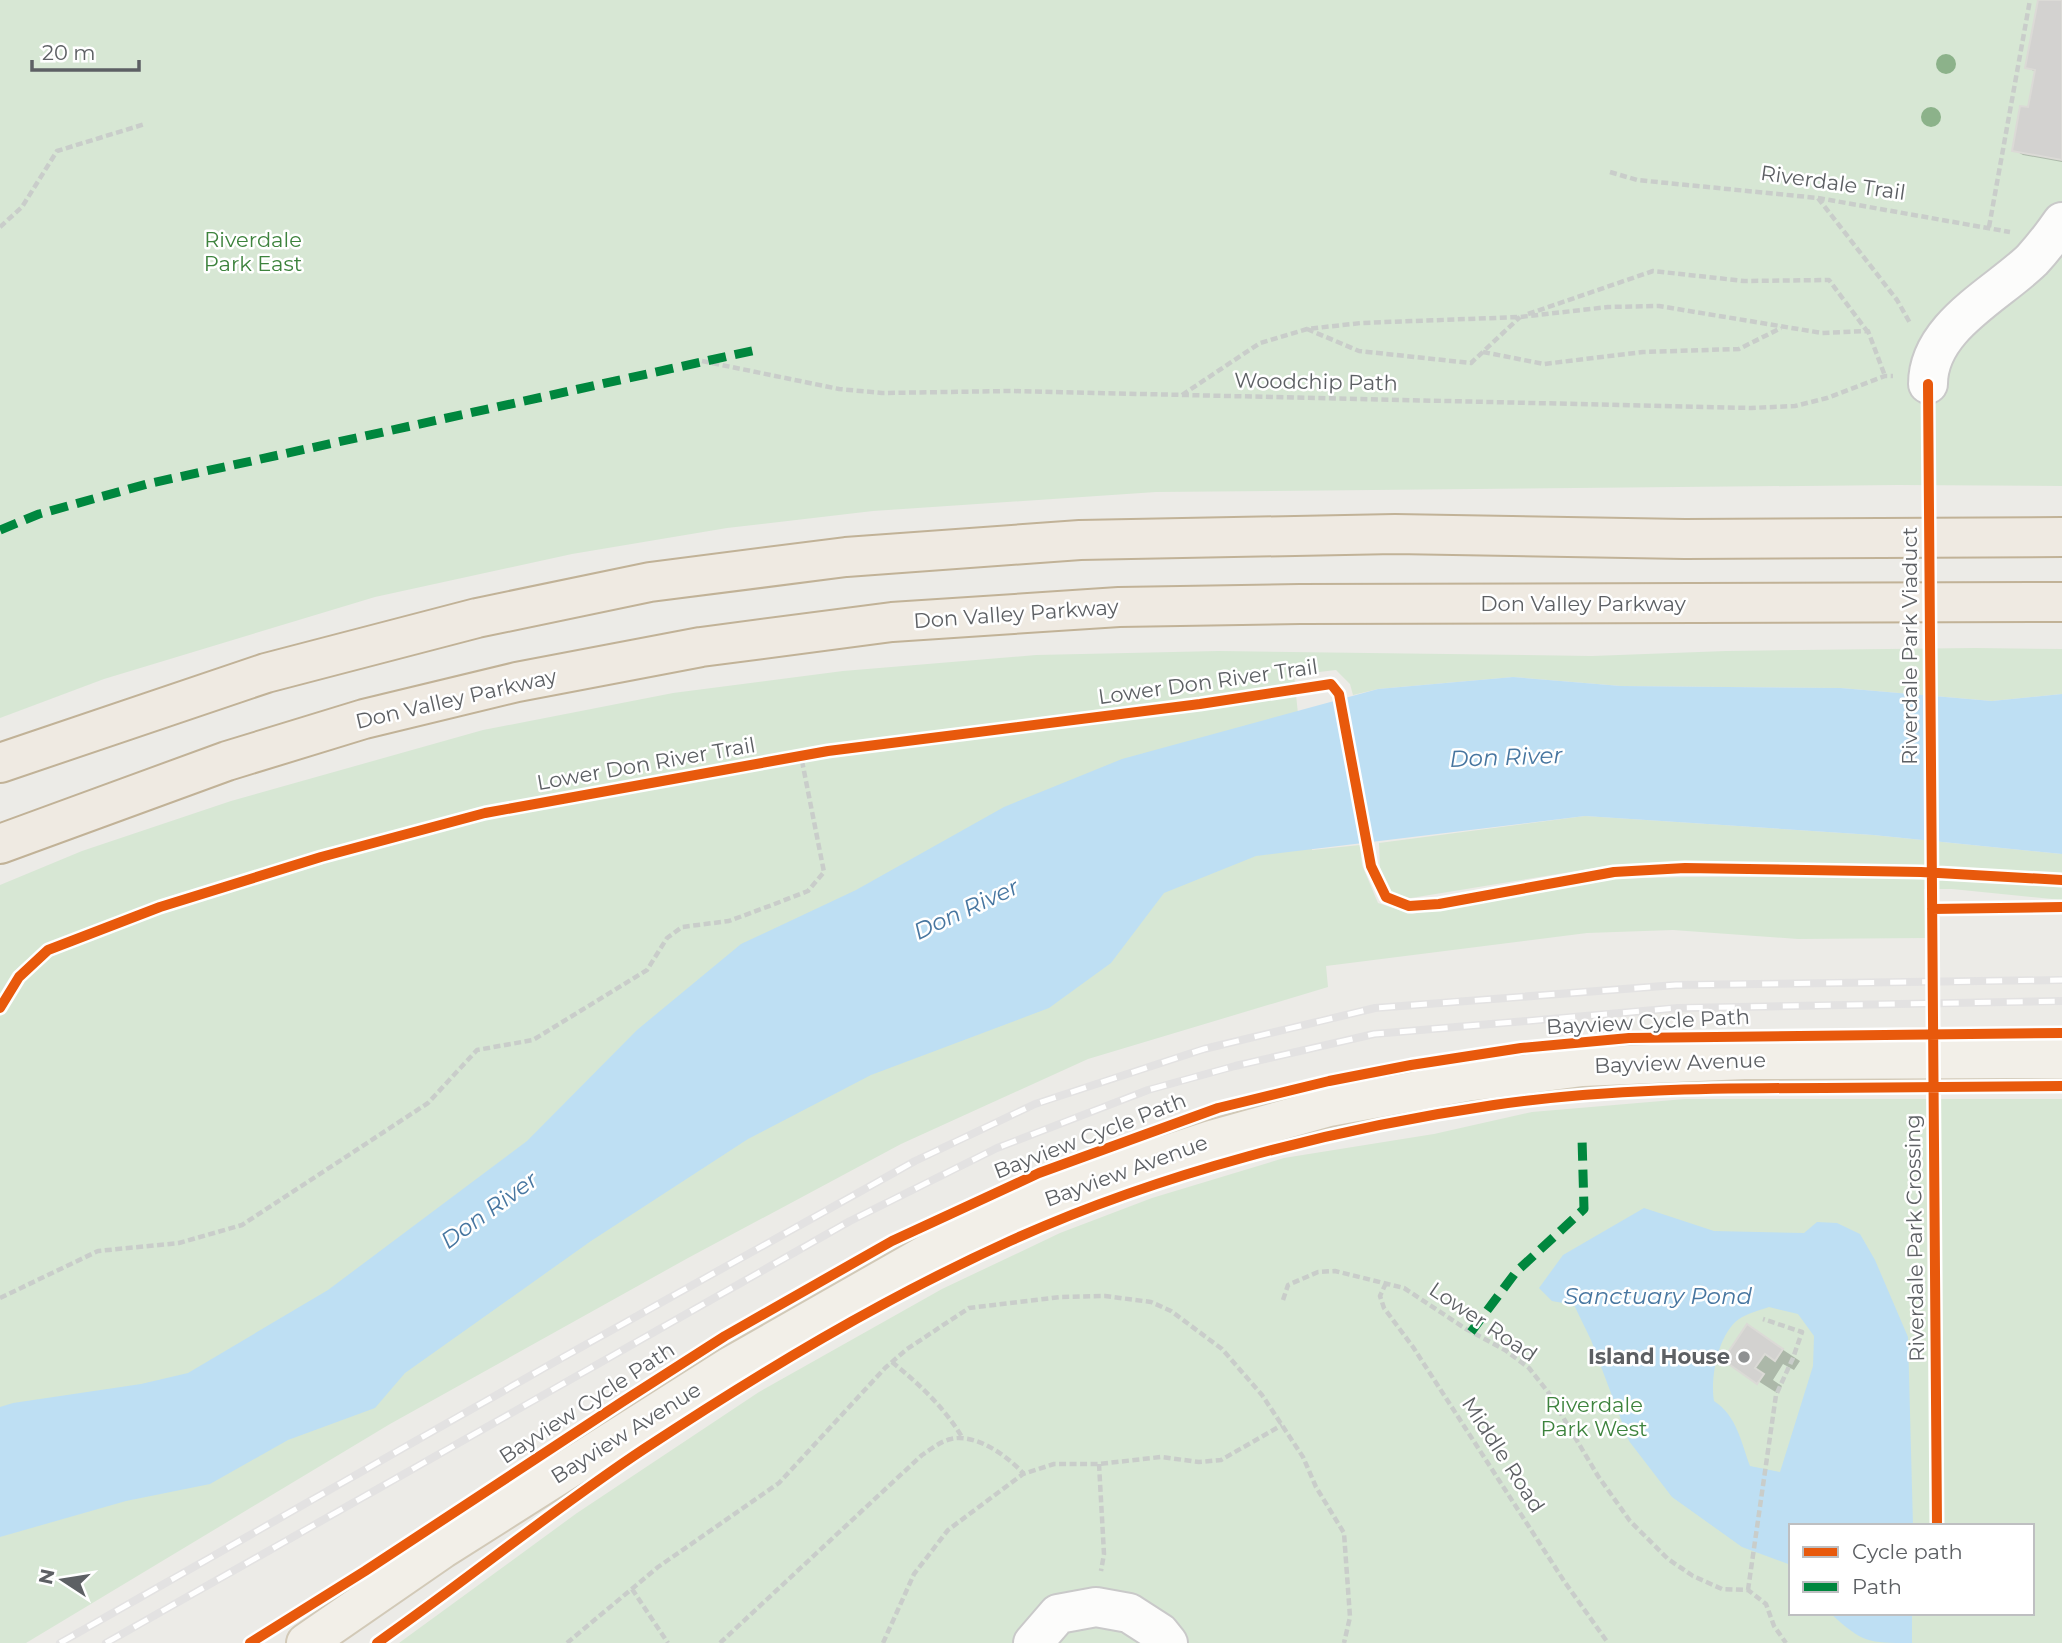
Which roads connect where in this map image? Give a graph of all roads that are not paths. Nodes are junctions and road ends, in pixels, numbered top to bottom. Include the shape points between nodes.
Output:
1 (2055, 231) edge
2 (1929, 373) road end
3 (2062, 537) edge
4 (2062, 602) edge
5 (0, 763) edge
6 (0, 844) edge
7 (2062, 1059) edge
8 (306, 1643) edge
9 (1033, 1643) edge
10 (1168, 1643) edge

1 - 2 lane via 2031,260 1961,318
3 - 5 highway via 1685,539 1395,534 1080,540 846,557 650,582 477,618 266,673
4 - 6 highway, Don Valley Parkway via 1119,607 892,622 701,647 517,682 364,719 227,761
7 - 8 main road, Bayview Avenue via 1744,1060 1582,1066 1329,1107 1078,1184 943,1245 729,1367 442,1549
9 - 10 lane via 1058,1614 1096,1607 1129,1613

